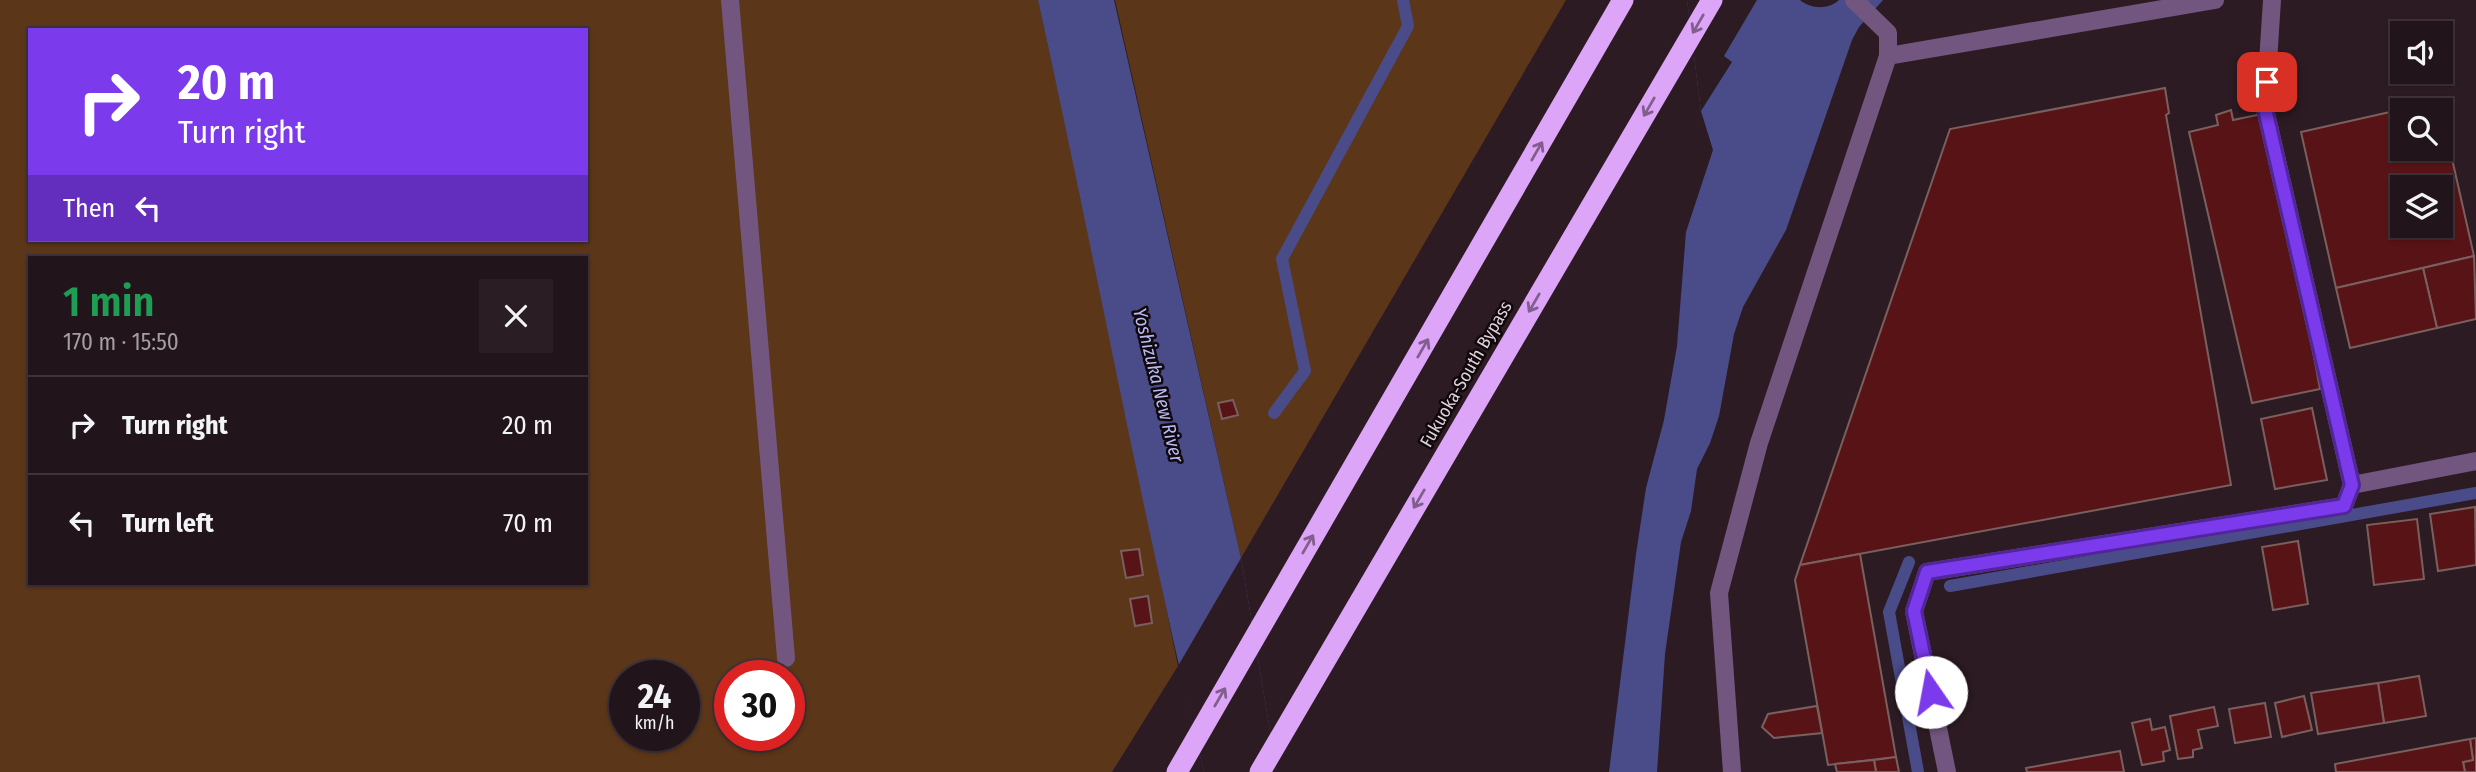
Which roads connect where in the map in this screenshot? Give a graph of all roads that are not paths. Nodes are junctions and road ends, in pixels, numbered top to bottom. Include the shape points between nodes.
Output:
1 (730, 0) edge
2 (1623, 0) edge
3 (1712, 0) edge
4 (1854, 0) edge
5 (2215, 0) edge
6 (2272, 0) edge
7 (1888, 56) junction
8 (2476, 461) edge
9 (2352, 485) junction
10 (786, 658) dead end
11 (1182, 764) edge
12 (1260, 772) edge
13 (1731, 772) edge
14 (1947, 772) edge

1 - 10 street
11 -> 2 highway
3 -> 12 highway, Fukuoka-South Bypass
4 - 7 street via 1888,33
5 - 7 street
6 - 9 street via 2265,109
7 - 13 street via 1759,443 1719,593
8 - 9 street
9 - 14 street via 2344,506 1927,572 1914,611

